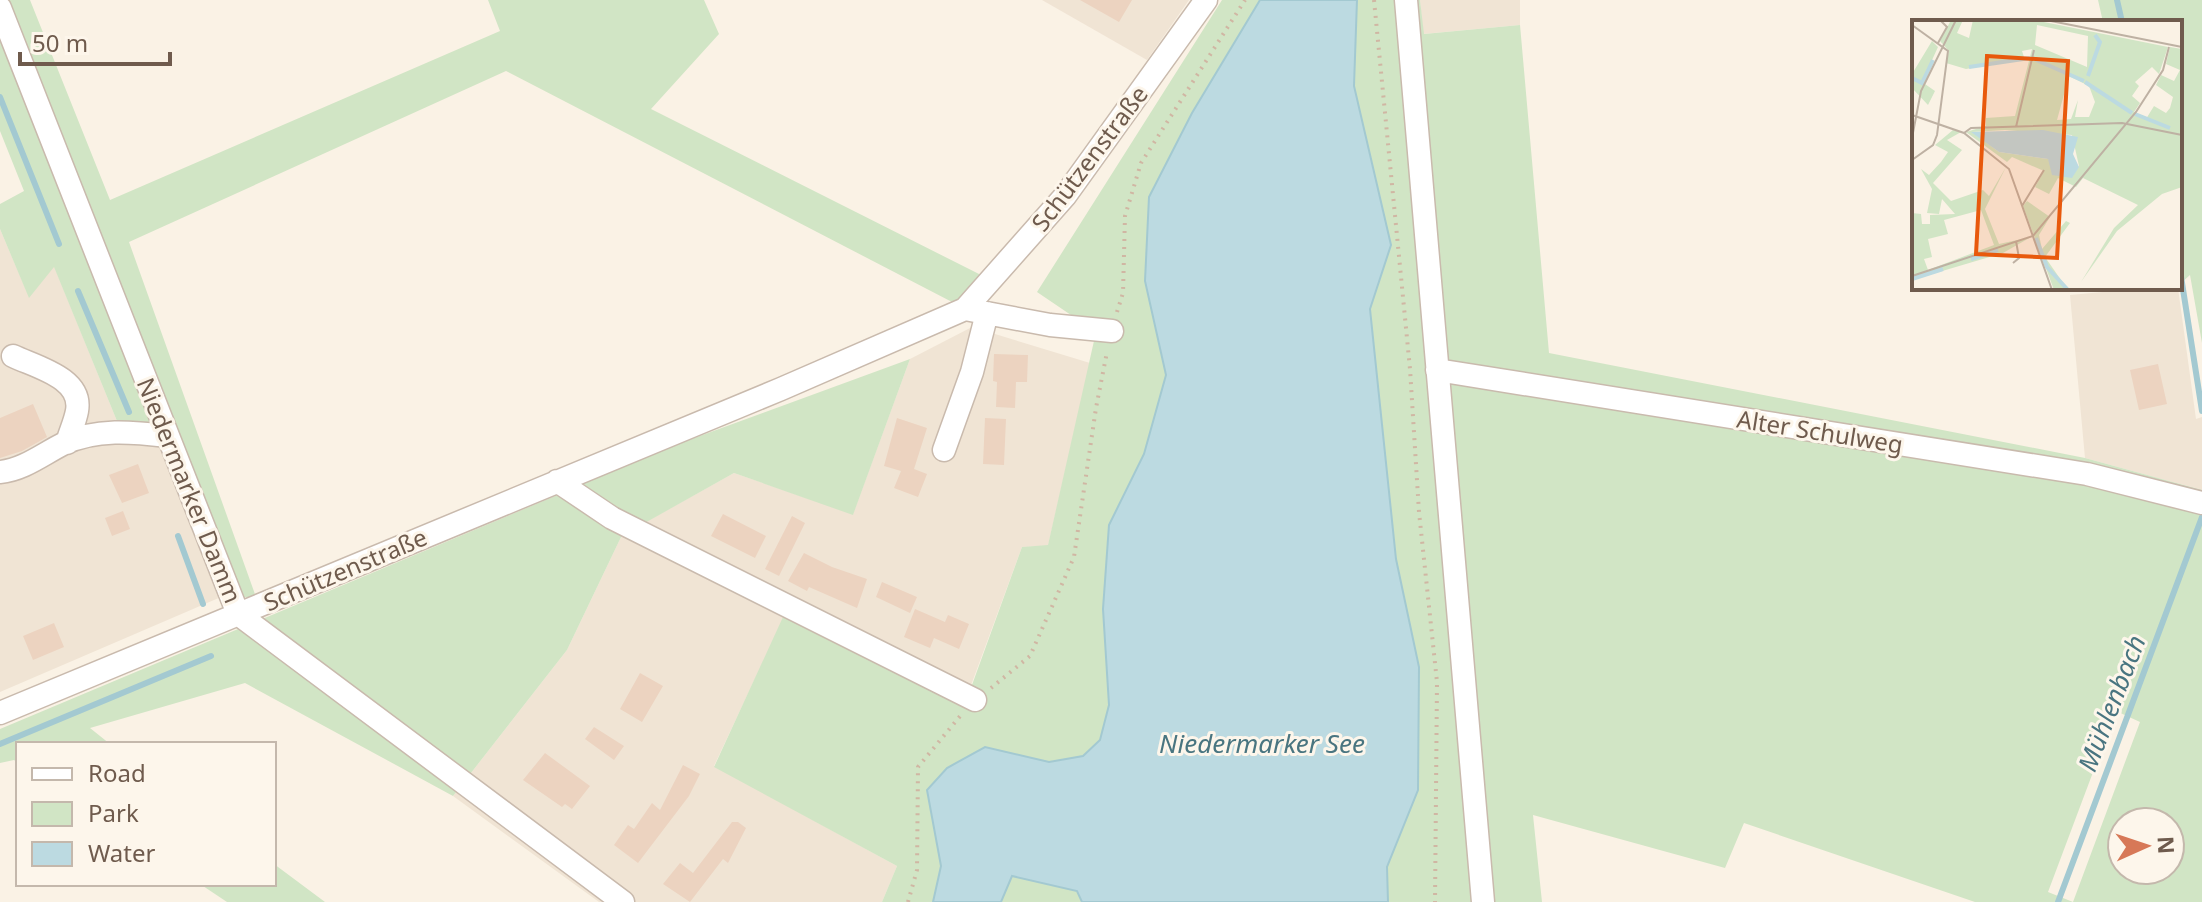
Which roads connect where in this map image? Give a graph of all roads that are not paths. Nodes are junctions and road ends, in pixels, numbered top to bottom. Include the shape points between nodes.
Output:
1 (1206, 0) edge
2 (1406, 0) edge
3 (0, 8) edge
4 (976, 311) junction
5 (1112, 331) road end
6 (13, 356) dead end
7 (1437, 370) junction
8 (168, 436) junction
9 (67, 443) junction
10 (944, 450) dead end
11 (0, 472) edge
12 (557, 481) junction
13 (2202, 503) edge
14 (238, 614) junction
15 (975, 700) road end
16 (0, 713) edge
17 (623, 902) edge
18 (1483, 902) edge

1 - 4 street, Schützenstraße
2 - 7 street
3 - 8 street, Niedermarker Damm
4 - 5 street
4 - 10 street via 972,372
4 - 12 street, Schützenstraße
6 - 9 street via 60,378 76,394 78,408
7 - 13 street, Alter Schulweg via 2087,474
7 - 18 street
8 - 9 street via 101,433
8 - 14 street, Niedermarker Damm
9 - 11 street
12 - 14 street, Schützenstraße
12 - 15 street via 612,518
14 - 16 street, Schützenstraße
14 - 17 street, Niedermarker Damm

